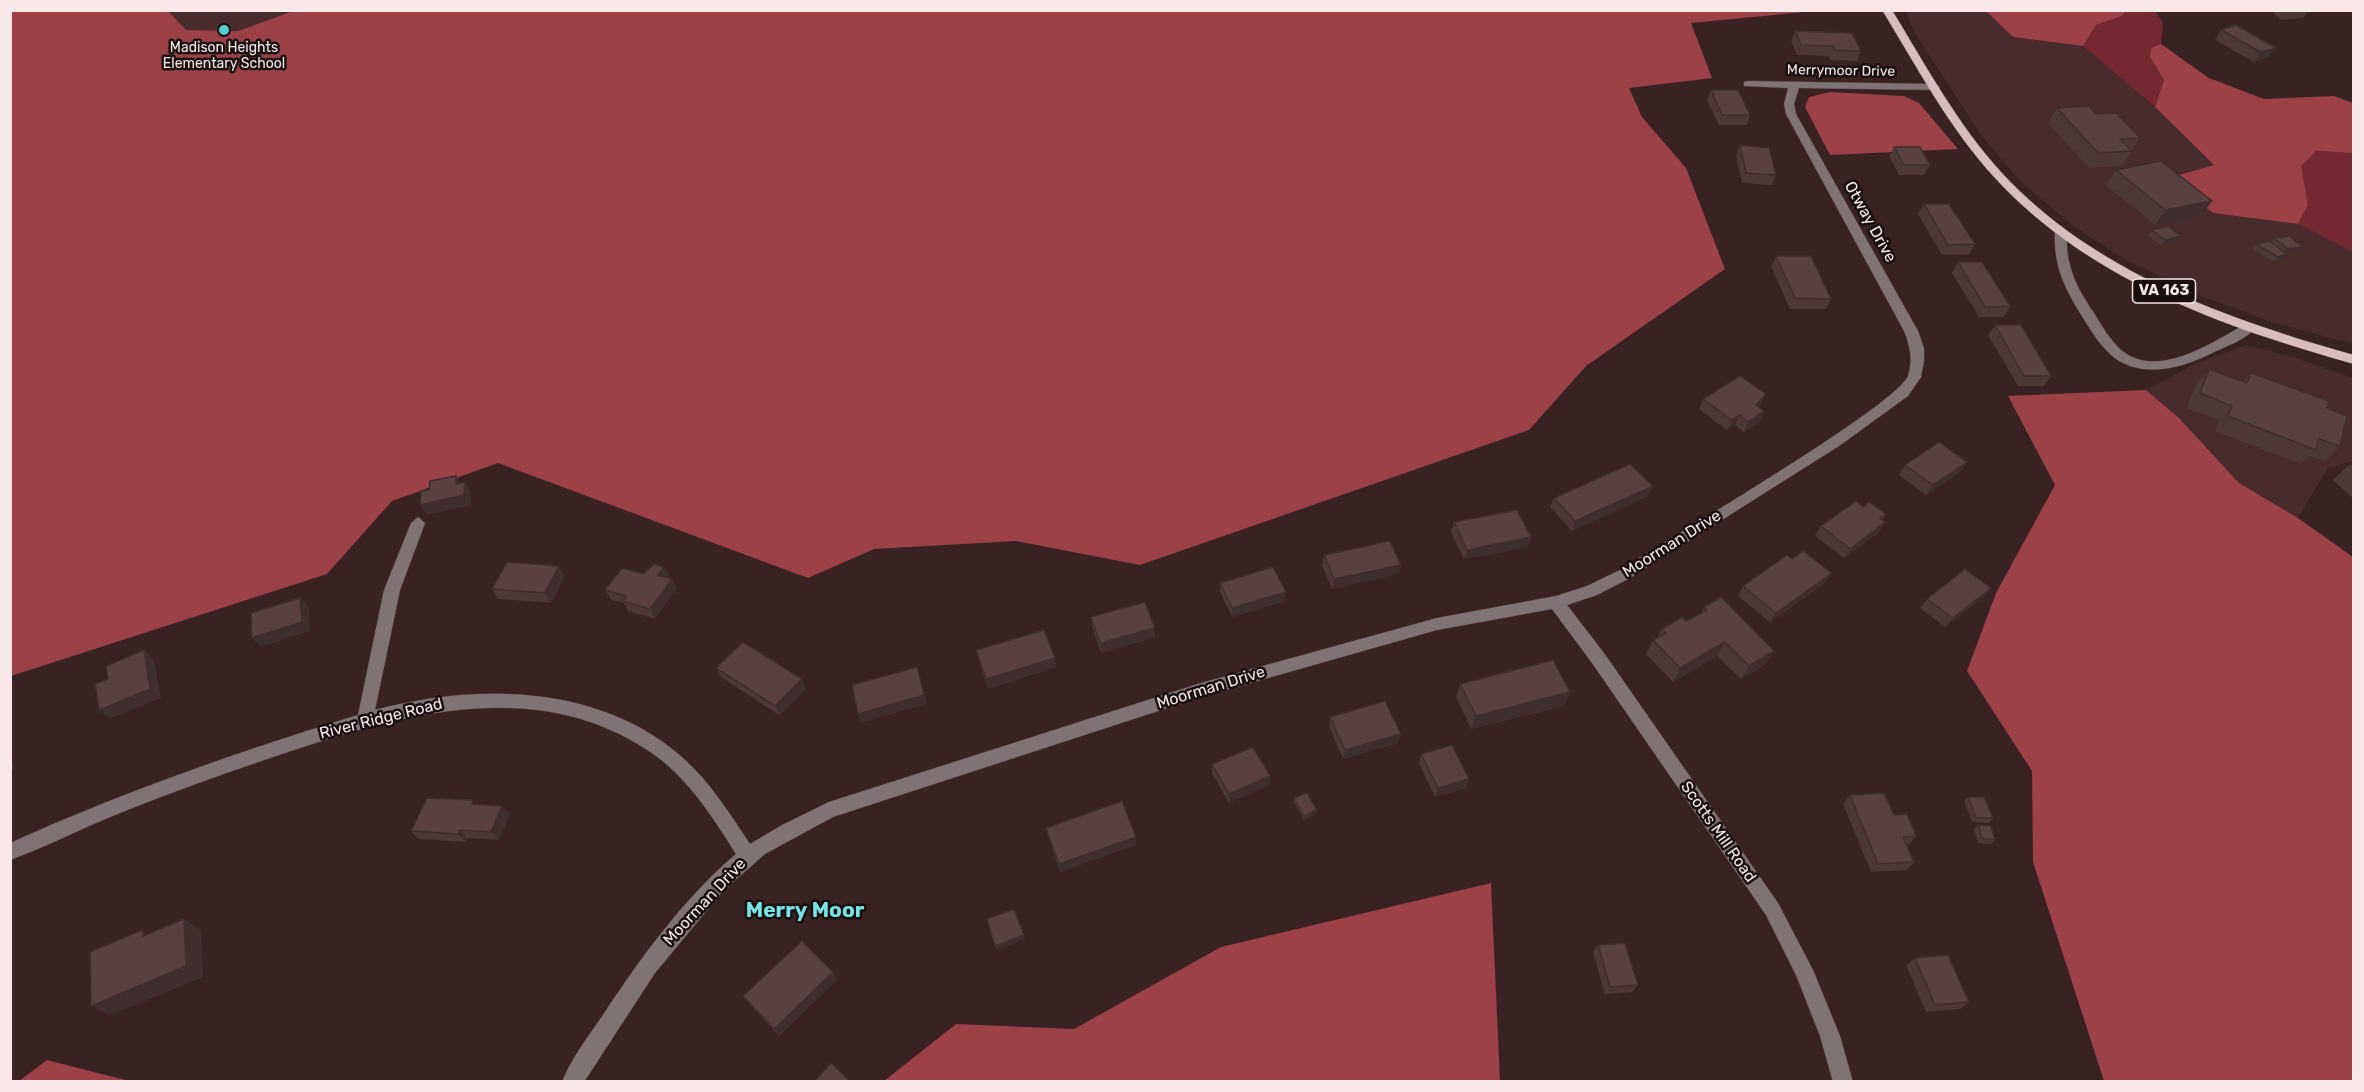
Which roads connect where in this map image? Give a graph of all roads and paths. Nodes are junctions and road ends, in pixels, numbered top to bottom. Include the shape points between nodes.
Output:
1 (1887, 10) edge
2 (1748, 84) dead end
3 (1794, 85) junction
4 (1935, 87) junction
5 (2061, 232) junction
6 (2249, 328) junction
7 (2354, 360) edge
8 (1914, 377) joint
9 (418, 523) dead end
10 (1556, 602) junction
11 (365, 721) junction
12 (10, 852) edge
13 (748, 856) junction
14 (572, 1082) edge
15 (1843, 1082) edge

1 - 4 main road, VA 163
2 - 3 street, Merrymoor Drive
3 - 4 street, Merrymoor Drive
3 - 8 street, Otway Drive via 1789,104 1791,114 1911,331 1917,348
4 - 5 main road, VA 163 via 1999,176
5 - 6 main road, VA 163 via 2127,272
5 - 6 street via 2061,263 2071,288 2109,346 2127,360 2150,365 2173,363
6 - 7 main road, VA 163
8 - 10 street, Moorman Drive via 1903,393 1834,442 1635,568 1592,591
9 - 11 street via 392,590
10 - 13 street, Moorman Drive via 1437,624 1201,690 829,810 784,831
10 - 15 street, Scotts Mill Road via 1772,909 1804,970
11 - 12 street, River Ridge Road via 221,767
11 - 13 street, River Ridge Road via 447,703 491,699 576,711 617,724 650,742 679,765 712,803
13 - 14 street, Moorman Drive via 685,920 635,983

